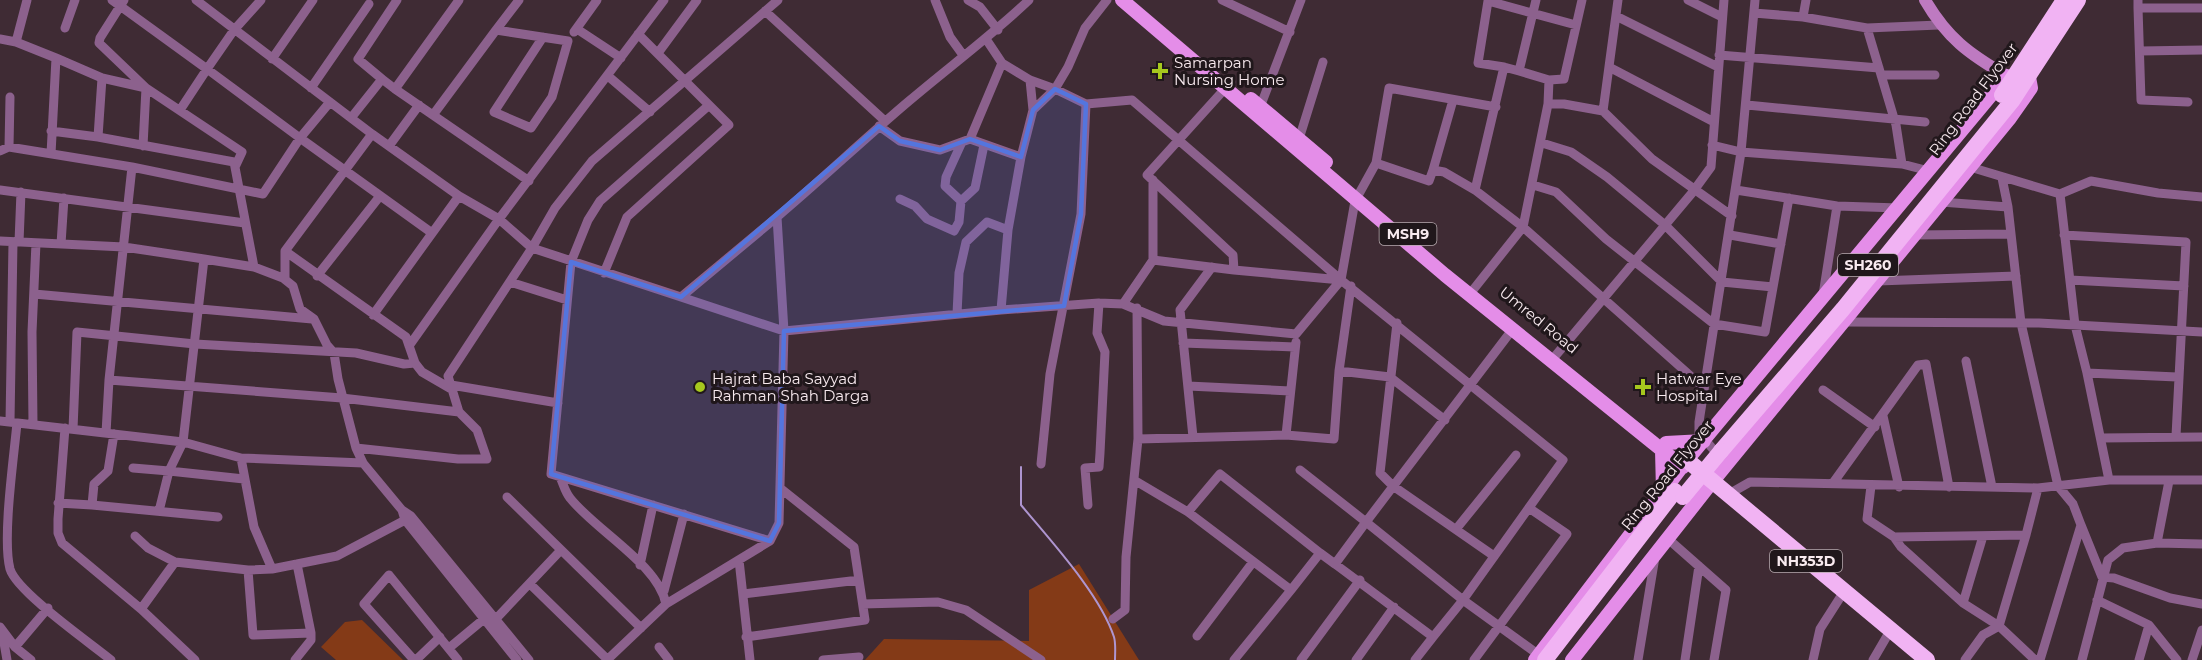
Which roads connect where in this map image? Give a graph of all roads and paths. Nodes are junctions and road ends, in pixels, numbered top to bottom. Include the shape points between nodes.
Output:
1 (27, 0) edge
2 (75, 0) edge
3 (111, 0) edge
4 (197, 0) edge
5 (261, 0) edge
6 (313, 0) edge
7 (397, 0) edge
8 (459, 0) edge
9 (519, 0) edge
10 (597, 0) edge
11 (664, 0) edge
12 (697, 0) edge
13 (778, 0) edge
14 (935, 0) edge
15 (968, 0) edge
16 (1029, 0) edge
17 (1107, 0) edge
18 (1122, 0) edge
19 (1136, 0) edge
20 (1222, 0) edge
21 (1301, 0) edge
22 (1486, 0) edge
23 (1536, 0) edge
24 (1582, 0) edge
25 (1618, 0) edge
26 (1688, 0) edge
27 (1724, 0) edge
28 (1755, 0) edge
29 (1806, 0) edge
30 (1925, 0) edge
31 (1933, 0) edge
32 (2064, 0) edge
33 (2078, 0) edge
34 (122, 3) edge
35 (369, 4) dead end
36 (2138, 4) edge
37 (2202, 8) edge
38 (765, 11) junction
39 (1533, 13) junction
40 (1754, 13) junction
41 (1616, 16) junction
42 (1722, 17) junction
43 (1803, 17) junction
44 (1943, 23) junction
45 (1576, 25) junction
46 (64, 28) dead end
47 (577, 28) junction
48 (1867, 28) junction
49 (234, 30) junction
50 (496, 30) junction
51 (998, 30) junction
52 (1290, 32) junction
53 (638, 34) junction
54 (2043, 34) junction
55 (543, 37) junction
56 (0, 39) edge
57 (986, 39) junction
58 (568, 41) junction
59 (16, 42) junction
60 (341, 46) junction
61 (2202, 50) edge
62 (2140, 51) junction
63 (658, 53) junction
64 (963, 55) junction
65 (1719, 55) junction
66 (56, 58) junction
67 (621, 58) junction
68 (1750, 58) junction
69 (272, 59) junction
70 (358, 59) junction
71 (1323, 62) dead end
72 (1002, 63) junction
73 (1504, 67) junction
74 (1608, 67) junction
75 (1718, 67) junction
76 (207, 69) junction
77 (1519, 71) junction
78 (1880, 71) junction
79 (1935, 75) dead end
80 (608, 76) junction
81 (2007, 76) junction
82 (102, 78) junction
83 (2029, 78) junction
84 (382, 79) junction
85 (686, 80) junction
86 (1030, 80) junction
87 (1549, 80) junction
88 (1228, 85) junction
89 (146, 88) junction
90 (310, 88) junction
91 (395, 89) junction
92 (1054, 89) junction
93 (10, 97) dead end
94 (1453, 100) junction
95 (330, 102) junction
96 (2188, 102) dead end
97 (1086, 104) junction
98 (1548, 104) junction
99 (419, 105) junction
100 (1747, 105) junction
101 (708, 106) junction
102 (1496, 107) junction
103 (180, 110) junction
104 (1033, 110) junction
105 (1258, 111) junction
106 (1603, 111) junction
107 (650, 112) junction
108 (433, 115) junction
109 (351, 118) junction
110 (1894, 119) junction
111 (1714, 122) junction
112 (1925, 122) dead end
113 (882, 124) junction
114 (51, 131) junction
115 (372, 134) junction
116 (98, 137) junction
117 (300, 138) junction
118 (1180, 138) junction
119 (1299, 139) junction
120 (966, 140) junction
121 (1542, 143) junction
122 (984, 145) junction
123 (1712, 145) junction
124 (143, 146) junction
125 (389, 146) junction
126 (4, 149) edge
127 (1741, 152) junction
128 (51, 154) junction
129 (1021, 157) junction
130 (1376, 164) junction
131 (1902, 164) junction
132 (132, 166) junction
133 (235, 166) junction
134 (1970, 167) junction
135 (344, 170) junction
136 (1433, 170) junction
137 (1929, 171) junction
138 (2002, 178) junction
139 (1153, 180) junction
140 (529, 181) junction
141 (1533, 185) junction
142 (239, 188) junction
143 (0, 190) edge
144 (1475, 190) junction
145 (1694, 190) junction
146 (1736, 190) junction
147 (21, 192) junction
148 (2060, 194) junction
149 (380, 196) junction
150 (459, 196) junction
151 (1357, 196) junction
152 (2202, 196) edge
153 (64, 198) junction
154 (1789, 198) junction
155 (900, 199) dead end
156 (961, 201) junction
157 (1941, 202) junction
158 (129, 206) junction
159 (1837, 206) junction
160 (2008, 207) junction
161 (1899, 208) junction
162 (1732, 216) junction
163 (777, 217) junction
164 (499, 219) junction
165 (245, 223) junction
166 (1665, 225) junction
167 (1523, 227) junction
168 (1008, 230) junction
169 (432, 233) junction
170 (2011, 234) junction
171 (1730, 235) junction
172 (1914, 235) junction
173 (2064, 236) junction
174 (0, 241) edge
175 (16, 242) junction
176 (36, 243) junction
177 (61, 244) junction
178 (1781, 244) junction
179 (124, 247) junction
180 (532, 248) junction
181 (285, 250) junction
182 (204, 259) junction
183 (1153, 260) junction
184 (1634, 261) junction
185 (570, 262) junction
186 (254, 267) junction
187 (1212, 267) junction
188 (1234, 270) junction
189 (604, 273) junction
190 (317, 276) junction
191 (2016, 276) junction
192 (285, 279) junction
193 (1341, 280) junction
194 (2070, 280) junction
195 (1878, 281) junction
196 (510, 282) junction
197 (1722, 282) junction
198 (1351, 286) junction
199 (2184, 286) junction
200 (1773, 287) junction
201 (1471, 293) junction
202 (34, 294) junction
203 (681, 297) junction
204 (1602, 299) junction
205 (567, 300) junction
206 (115, 301) junction
207 (1822, 301) junction
208 (1099, 303) junction
209 (1123, 304) junction
210 (1064, 306) junction
211 (1137, 308) junction
212 (196, 309) junction
213 (1001, 310) junction
214 (957, 314) junction
215 (373, 315) junction
216 (314, 320) junction
217 (1180, 322) junction
218 (1397, 322) junction
219 (1845, 322) junction
220 (2021, 323) junction
221 (1714, 324) junction
222 (2075, 325) junction
223 (1512, 330) junction
224 (784, 331) junction
225 (2182, 331) junction
226 (2202, 332) edge
227 (1296, 334) junction
228 (112, 336) junction
229 (1182, 343) junction
230 (195, 344) junction
231 (409, 346) junction
232 (1295, 347) junction
233 (334, 353) junction
234 (1553, 358) junction
235 (1966, 361) dead end
236 (415, 363) junction
237 (1339, 371) junction
238 (2087, 373) junction
239 (1390, 376) junction
240 (2177, 377) junction
241 (109, 380) junction
242 (1472, 384) junction
243 (189, 386) junction
244 (1188, 386) junction
245 (1703, 387) junction
246 (452, 388) junction
247 (1823, 390) dead end
248 (1290, 391) junction
249 (342, 398) junction
250 (558, 403) junction
251 (459, 412) junction
252 (1883, 416) junction
253 (1446, 420) junction
254 (9, 422) edge
255 (33, 424) junction
256 (1875, 427) junction
257 (69, 428) junction
258 (110, 433) junction
259 (1286, 435) junction
260 (2176, 436) junction
261 (1193, 437) junction
262 (2202, 437) edge
263 (2102, 438) junction
264 (1138, 439) junction
265 (183, 442) junction
266 (1664, 447) junction
267 (356, 448) junction
268 (1714, 448) junction
269 (1515, 455) dead end
270 (241, 458) junction
271 (363, 463) junction
272 (1685, 463) junction
273 (1041, 464) dead end
274 (134, 468) dead end
275 (1300, 470) dead end
276 (169, 471) junction
277 (560, 477) junction
278 (244, 478) junction
279 (1134, 480) junction
280 (2109, 480) junction
281 (2202, 480) edge
282 (2169, 481) junction
283 (1833, 483) junction
284 (1710, 484) junction
285 (1394, 486) junction
286 (1871, 486) junction
287 (2058, 486) junction
288 (1899, 487) junction
289 (1949, 487) junction
290 (1992, 487) junction
291 (780, 488) junction
292 (2038, 488) junction
293 (1673, 493) junction
294 (1729, 494) junction
295 (507, 497) dead end
296 (58, 503) junction
297 (92, 505) junction
298 (653, 505) junction
299 (1088, 505) dead end
300 (1529, 508) junction
301 (159, 511) junction
302 (1188, 512) junction
303 (684, 514) junction
304 (218, 518) dead end
305 (408, 518) junction
306 (1366, 522) junction
307 (2081, 525) junction
308 (1456, 528) junction
309 (2026, 535) junction
310 (135, 536) dead end
311 (1983, 536) junction
312 (1894, 537) junction
313 (1667, 538) junction
314 (770, 541) junction
315 (2157, 543) junction
316 (2202, 544) edge
317 (561, 550) junction
318 (1656, 552) junction
319 (1320, 554) junction
320 (1494, 556) junction
321 (739, 560) junction
322 (175, 562) junction
323 (1253, 562) junction
324 (297, 564) junction
325 (1335, 564) junction
326 (640, 565) junction
327 (1699, 566) junction
328 (272, 569) junction
329 (248, 570) junction
330 (2102, 577) junction
331 (859, 580) junction
332 (1360, 580) junction
333 (530, 584) junction
334 (1291, 590) junction
335 (664, 591) junction
336 (743, 594) junction
337 (1841, 596) junction
338 (1463, 600) junction
339 (2097, 600) junction
340 (1963, 603) junction
341 (666, 604) junction
342 (862, 604) junction
343 (2202, 604) edge
344 (1394, 607) junction
345 (48, 609) junction
346 (141, 609) junction
347 (1113, 619) dead end
348 (490, 622) junction
349 (2149, 625) junction
350 (1999, 626) junction
351 (1500, 627) junction
352 (1, 628) edge
353 (641, 628) junction
354 (2202, 630) edge
355 (311, 633) junction
356 (1197, 636) dead end
357 (1887, 636) junction
358 (440, 637) junction
359 (746, 637) junction
360 (1433, 637) junction
361 (15, 647) junction
362 (659, 647) dead end
363 (454, 656) edge
364 (859, 657) dead end
365 (1539, 658) edge
366 (7, 660) edge
367 (31, 660) edge
368 (111, 660) edge
369 (195, 660) edge
370 (295, 660) edge
371 (415, 660) edge
372 (517, 660) edge
373 (529, 660) edge
374 (608, 660) edge
375 (669, 660) edge
376 (750, 660) edge
377 (822, 660) edge
378 (1041, 660) edge
379 (1234, 660) edge
380 (1301, 660) edge
381 (1356, 660) edge
382 (1415, 660) edge
383 (1474, 660) edge
384 (1558, 660) edge
385 (1572, 660) edge
386 (1638, 660) edge
387 (1686, 660) edge
388 (1714, 660) edge
389 (1813, 660) edge
390 (1874, 660) edge
391 (1914, 660) edge
392 (1927, 660) edge
393 (1965, 660) edge
394 (2035, 660) edge
395 (2040, 660) edge
396 (2082, 660) edge
397 (2139, 660) edge
398 (2177, 660) edge
399 (2192, 660) edge

1 - 59 street
2 - 46 street
3 - 34 street
4 - 49 street
5 - 49 street
6 - 69 street
7 - 70 street
8 - 91 street
9 - 50 street
10 - 47 street
11 - 53 street
12 - 63 street
13 - 38 street
14 - 64 street via 950,37
15 - 51 street via 980,7
16 - 51 street
17 - 92 street via 1085,28
18 - 88 main road
19 - 88 main road, Umred Road / MSH9
20 - 52 street
21 - 52 street
22 - 39 street
22 - 73 street via 1478,63
23 - 39 street
24 - 45 street
25 - 41 street
26 - 42 street
27 - 42 street
28 - 40 street
29 - 43 street
30 - 44 street
31 - 44 street
32 - 54 highway, SH260
33 - 83 highway, SH260
34 - 76 street
34 - 89 street via 99,43
35 - 60 street
36 - 37 street
36 - 62 street
38 - 85 street
38 - 113 street
39 - 45 street
39 - 77 street
40 - 43 street
40 - 68 street
41 - 74 street
41 - 75 street
42 - 65 street
43 - 48 street
44 - 48 street
44 - 81 street via 1978,59
45 - 87 street via 1564,79
47 - 58 street
47 - 67 street
48 - 78 street
49 - 69 street
49 - 76 street
50 - 55 street
50 - 108 street
51 - 57 street
52 - 105 street
53 - 63 street
53 - 67 street
54 - 81 main road via 2034,35
54 - 268 highway, Ring Road Flyover / SH260 via 2012,83 1837,304
55 - 58 street
55 - 58 street via 494,112 531,128 552,97
56 - 59 street
57 - 64 street
57 - 72 street
59 - 66 street
60 - 70 street
60 - 90 street
61 - 62 street
62 - 96 street via 2140,100
63 - 85 street
64 - 113 street
65 - 68 street
65 - 75 street
66 - 82 street
66 - 114 street
67 - 80 street
68 - 78 street
68 - 100 street
69 - 90 street
70 - 84 street
71 - 119 street
72 - 86 street
72 - 120 street
73 - 77 street
73 - 102 street
74 - 106 street
74 - 111 street
75 - 111 street
76 - 103 street
76 - 117 street
77 - 87 street
78 - 79 street
78 - 110 street
80 - 107 street
80 - 140 street
81 - 137 main road
82 - 89 street
82 - 116 street
83 - 134 main road via 2031,88
83 - 268 highway, Ring Road Flyover / SH260 via 1843,309
84 - 91 street
84 - 109 street
85 - 101 street
85 - 107 street
86 - 92 street
86 - 104 street
87 - 98 street
88 - 105 main road, Umred Road / MSH9
88 - 118 street
89 - 103 street
89 - 124 street
90 - 95 street
91 - 99 street
92 - 97 street
92 - 104 street
93 - 126 street
94 - 102 street
94 - 130 street via 1389,88
94 - 136 street
95 - 109 street
95 - 117 street
97 - 118 street via 1132,100
97 - 210 street via 1081,214
98 - 106 street
98 - 121 street
99 - 108 street
99 - 125 street
100 - 110 street
100 - 127 street
101 - 185 street via 600,201
101 - 189 street via 729,125 627,217
102 - 144 street
103 - 133 street via 242,152
104 - 129 street
105 - 119 main road, Umred Road / MSH9
105 - 151 main road
106 - 145 street via 1652,159
107 - 180 street via 592,161 555,208
108 - 140 street
109 - 115 street
110 - 112 street
110 - 131 street
111 - 123 street
113 - 120 street via 900,141 940,150
113 - 163 street
114 - 116 street
114 - 128 street
115 - 125 street
115 - 135 street
116 - 124 street
117 - 135 street
117 - 142 street via 263,194
118 - 139 street via 1147,175
118 - 193 street
119 - 151 main road, Umred Road / MSH9
120 - 122 street
120 - 156 street via 945,186
121 - 141 street
121 - 166 street via 1570,152
122 - 129 street
122 - 156 street via 975,188
123 - 127 street
123 - 145 street via 1711,166
124 - 133 street via 234,162
125 - 150 street
126 - 128 street
127 - 131 street
127 - 146 street
128 - 132 street
129 - 168 street
130 - 136 street via 1429,182
130 - 151 street
131 - 137 street
132 - 142 street
132 - 158 street
133 - 142 street
134 - 138 street
134 - 157 main road
135 - 149 street
135 - 181 street
136 - 144 street
137 - 161 main road
138 - 148 street
138 - 160 street
139 - 183 street
139 - 188 street via 1233,255
140 - 164 street
141 - 167 street
141 - 184 street via 1556,192
142 - 165 street
143 - 147 street
144 - 167 street
145 - 162 street
145 - 166 street
146 - 154 street
146 - 162 street
147 - 153 street
147 - 175 street
148 - 152 street via 2091,182
148 - 173 street
149 - 169 street
149 - 190 street
150 - 164 street
150 - 169 street
151 - 193 street
151 - 201 main road, Umred Road / MSH9
153 - 158 street
153 - 177 street
154 - 159 street
154 - 178 street
155 - 156 street via 915,206 927,219 954,231
157 - 160 street
157 - 172 main road
158 - 165 street
158 - 179 street
159 - 161 street
159 - 207 street
160 - 170 street
161 - 207 main road
162 - 171 street
163 - 203 street
163 - 224 street
164 - 180 street
164 - 231 street
165 - 186 street
166 - 184 street
166 - 197 street
167 - 201 street
167 - 204 street
168 - 213 street
168 - 214 street via 987,222 966,242 959,273
169 - 215 street
170 - 172 street
170 - 191 street
171 - 178 street
171 - 197 street
172 - 195 main road
173 - 194 street
173 - 199 street via 2186,242
174 - 175 street
175 - 176 street
175 - 254 street
176 - 177 street
176 - 202 street
177 - 179 street
178 - 200 street
179 - 182 street
179 - 206 street
180 - 185 street
180 - 196 street
181 - 190 street
181 - 192 street
182 - 186 street
182 - 212 street
183 - 187 street
183 - 209 street
184 - 204 street
184 - 221 street
185 - 189 street
185 - 205 street
186 - 192 street
187 - 188 street
187 - 217 street via 1180,310
188 - 193 street
189 - 203 street
190 - 215 street
191 - 195 street
191 - 220 street
192 - 216 street via 293,286 300,309
193 - 198 street
193 - 227 street
194 - 199 street
194 - 222 street
195 - 219 main road
196 - 205 street
196 - 246 street via 448,376
197 - 200 street
197 - 221 street
198 - 218 street
198 - 237 street
199 - 225 street
200 - 221 street via 1765,332
201 - 223 main road
201 - 234 main road, Umred Road / MSH9
202 - 206 street
202 - 255 street
203 - 224 street
204 - 234 street
204 - 245 street
205 - 250 street
206 - 212 street
206 - 228 street
207 - 268 main road
208 - 209 street
208 - 210 street
208 - 299 street via 1097,333 1105,352 1100,453 1099,466 1085,468
209 - 211 street
210 - 213 street
210 - 273 street via 1050,374
211 - 217 street via 1164,321
211 - 264 street
212 - 216 street
212 - 230 street
213 - 214 street
214 - 224 street
215 - 231 street via 406,337
216 - 233 street
217 - 227 street
217 - 229 street
218 - 239 street
218 - 242 street
219 - 220 street
219 - 268 main road
220 - 222 street
220 - 287 street
221 - 245 street
222 - 225 street
222 - 238 street
223 - 234 main road
223 - 242 street
224 - 291 street
225 - 226 street
225 - 240 street
227 - 232 street
228 - 230 street
228 - 241 street
228 - 257 street via 77,332
229 - 232 street
229 - 244 street
230 - 233 street
230 - 243 street
231 - 236 street
232 - 248 street
233 - 236 street
233 - 249 street
234 - 266 main road, Umred Road / MSH9
235 - 290 street
236 - 246 street via 427,378
237 - 239 street
237 - 259 street via 1334,439
238 - 240 street
238 - 263 street
239 - 253 street
239 - 285 street via 1380,473
240 - 260 street
241 - 243 street
241 - 258 street
242 - 253 street
242 - 300 street via 1563,460
243 - 249 street
243 - 265 street
244 - 248 street
244 - 261 street
245 - 268 street via 1698,429
246 - 250 street
246 - 251 street
247 - 256 street
248 - 259 street
249 - 251 street
249 - 267 street
250 - 277 street via 551,474
251 - 267 street via 477,430 487,459
252 - 256 street
252 - 288 street
252 - 289 street via 1918,365 1926,364
253 - 285 street
254 - 255 street
254 - 345 street via 10,570 23,588
255 - 257 street
256 - 283 street
257 - 258 street
257 - 296 street
258 - 265 street
258 - 297 street via 108,471 94,484
259 - 261 street
260 - 262 street
260 - 263 street
261 - 264 street
263 - 280 street
264 - 279 street
265 - 270 street
265 - 276 street
266 - 268 main road
266 - 272 main road, Umred Road
266 - 293 main road
267 - 271 street
268 - 272 main road
268 - 284 main road
268 - 293 highway, Ring Road Flyover / SH260
269 - 308 street
270 - 271 street
270 - 278 street
271 - 305 street
272 - 284 highway, NH353D
272 - 293 main road
274 - 276 street
275 - 306 street
276 - 278 street
276 - 301 street
277 - 298 street
277 - 326 street via 568,497
278 - 328 street via 254,527
279 - 302 street
279 - 347 street via 1125,610
280 - 282 street
280 - 287 street
281 - 282 street
282 - 315 street
283 - 286 street
283 - 294 street via 1750,482
284 - 294 highway, NH353D
284 - 313 main road
284 - 337 highway, NH353D
285 - 306 street
285 - 308 street
286 - 288 street
286 - 312 street via 1867,519
287 - 292 street
287 - 307 street via 2073,504
288 - 289 street
289 - 290 street
290 - 292 street
291 - 314 street via 779,523
291 - 331 street via 854,547
292 - 309 street
293 - 365 highway, Ring Road Flyover / SH260
293 - 384 highway, Ring Road Flyover / SH260
294 - 337 highway, NH353D
295 - 317 street
296 - 297 street
296 - 346 street via 62,543
297 - 301 street
298 - 303 street
298 - 326 street
300 - 320 street
300 - 351 street via 1567,534
301 - 304 street
302 - 319 street via 1220,474
302 - 323 street
303 - 314 street
303 - 335 street
305 - 324 street via 337,556
305 - 348 street
306 - 325 street
306 - 338 street
307 - 330 street
307 - 395 street
308 - 320 street
309 - 311 street
309 - 350 street
310 - 322 street
311 - 312 street
311 - 340 street
312 - 340 street
313 - 318 main road
313 - 327 street
314 - 321 street
315 - 316 street
315 - 330 street via 2123,548 2108,560
317 - 333 street
317 - 353 street
318 - 385 main road
318 - 386 street
319 - 325 street
319 - 334 street
320 - 338 street
321 - 336 street
321 - 341 street
322 - 329 street
322 - 346 street
323 - 334 street
323 - 356 street
324 - 328 street
324 - 355 street
325 - 332 street
326 - 335 street
327 - 387 street
327 - 388 street via 1726,590
328 - 329 street
329 - 355 street via 253,635
330 - 339 street
330 - 343 street
331 - 336 street
331 - 342 street
332 - 344 street
332 - 380 street
333 - 348 street
333 - 374 street
334 - 379 street
335 - 341 street
336 - 359 street
337 - 357 highway, NH353D
337 - 389 street via 1820,629
337 - 392 highway, NH353D
338 - 351 street
338 - 360 street
339 - 349 street
339 - 396 street
340 - 350 street
341 - 353 street
342 - 359 street via 865,620
342 - 378 street via 938,602 966,610
344 - 360 street
344 - 381 street
345 - 361 street
345 - 368 street
346 - 369 street
348 - 363 street
348 - 372 street
348 - 373 street
349 - 397 street
349 - 398 street
350 - 393 street via 1983,635
350 - 394 street
351 - 365 street
351 - 383 street
352 - 361 street
352 - 366 street
353 - 374 street
354 - 399 street
355 - 370 street via 311,640
357 - 390 street
357 - 391 highway, NH353D
358 - 363 street
358 - 371 street
358 - 371 street via 389,575 364,604
359 - 376 street
360 - 382 street
361 - 367 street
362 - 375 street
364 - 377 street

